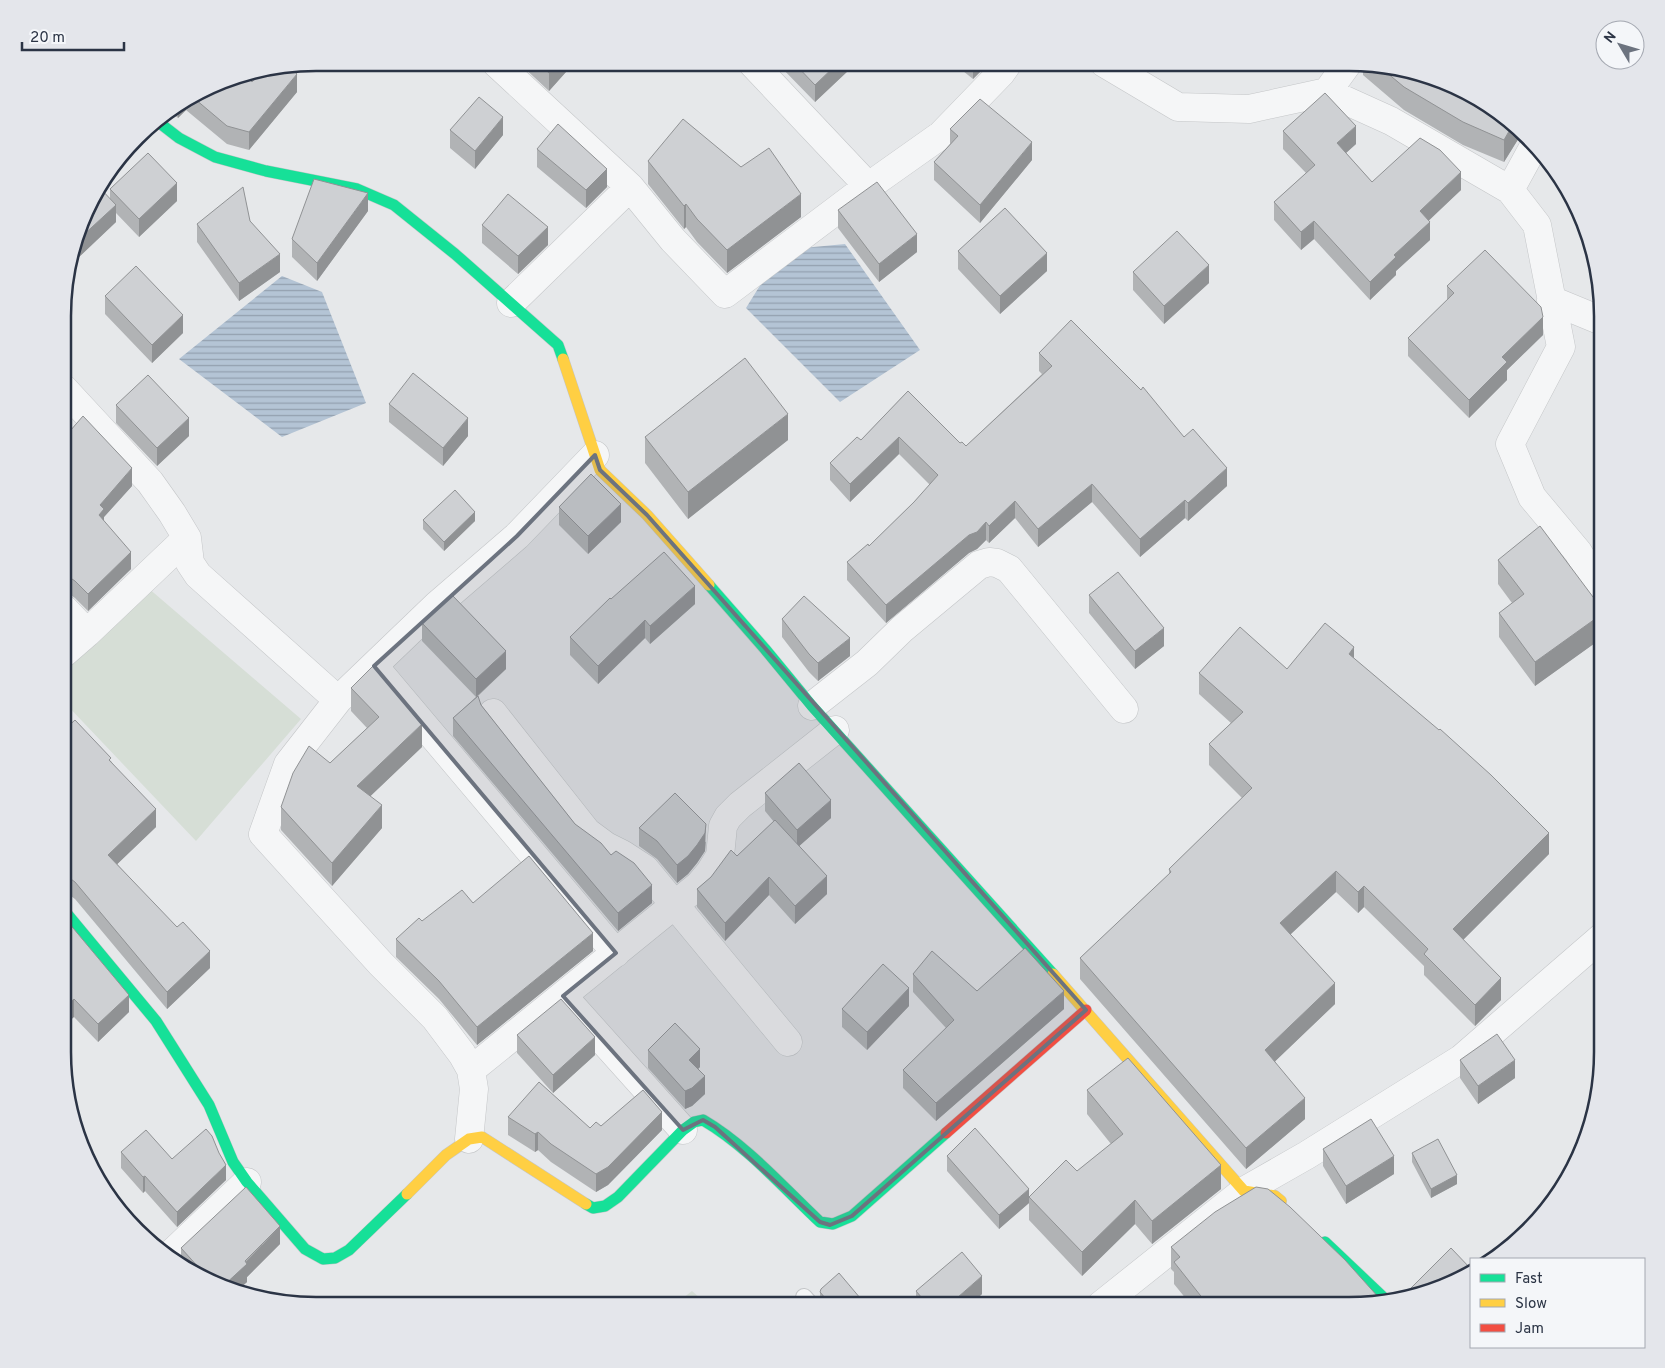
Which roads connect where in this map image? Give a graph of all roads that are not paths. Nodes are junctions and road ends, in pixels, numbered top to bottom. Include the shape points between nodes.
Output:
1 (505, 71) edge
2 (760, 71) edge
3 (1002, 71) edge
4 (1117, 71) edge
5 (1342, 71) edge
6 (1327, 92) junction
7 (163, 125) edge
8 (1531, 152) edge
9 (630, 187) junction
10 (869, 187) junction
11 (1510, 190) junction
12 (1551, 300) junction
13 (511, 303) junction
14 (1594, 319) edge
15 (71, 397) edge
16 (595, 455) junction
17 (187, 538) junction
18 (1594, 579) edge
19 (71, 616) edge
20 (87, 633) junction
21 (71, 647) edge
22 (374, 666) junction
23 (338, 700) junction
24 (812, 706) junction
25 (1124, 709) dead end
26 (493, 713) dead end
27 (834, 730) junction
28 (675, 905) junction
29 (71, 919) edge
30 (1594, 943) edge
31 (616, 953) junction
32 (563, 996) junction
33 (1086, 1010) junction
34 (788, 1042) dead end
35 (471, 1070) junction
36 (683, 1130) junction
37 (469, 1139) junction
38 (247, 1182) junction
39 (1244, 1191) junction
40 (1287, 1206) edge
41 (1316, 1233) edge
42 (174, 1251) edge
43 (1381, 1295) edge
44 (1111, 1297) edge

1 - 9 street
2 - 10 street
3 - 10 street via 941,135
4 - 6 street via 1178,108 1249,109
5 - 6 street
6 - 11 street via 1391,121
7 - 13 street via 215,157 357,189 394,205
8 - 11 street
9 - 10 street via 673,240 725,294
9 - 13 street
11 - 12 street via 1537,225
12 - 14 street
12 - 18 street via 1561,347 1510,444 1532,497 1578,552
13 - 16 street via 558,345
15 - 17 street via 150,482
16 - 22 street via 517,536 437,605
16 - 24 street via 600,470 647,515
17 - 20 street
17 - 23 street via 190,563 198,575
19 - 20 street
20 - 21 street
22 - 23 street
22 - 31 street
23 - 35 street via 288,764 263,834 381,964 435,1018
24 - 25 street via 867,664 952,587 980,565 989,562 1009,569
24 - 27 street
26 - 28 street via 587,832 645,869
27 - 28 street via 728,817 723,826 720,856 699,885
27 - 33 street
28 - 31 street
28 - 34 street
29 - 38 street via 156,1021 209,1105 233,1162
30 - 39 street via 1461,1058 1307,1156
31 - 32 street
32 - 35 street
32 - 36 street
33 - 36 street via 852,1216 830,1226 820,1222 715,1127 703,1120
33 - 39 street
35 - 37 street via 474,1089
36 - 37 street via 618,1197 605,1206 593,1208 482,1137
37 - 38 street via 446,1155 350,1250 335,1258 323,1259 305,1249
38 - 42 street
39 - 40 street via 1275,1196
39 - 44 street
41 - 43 street

